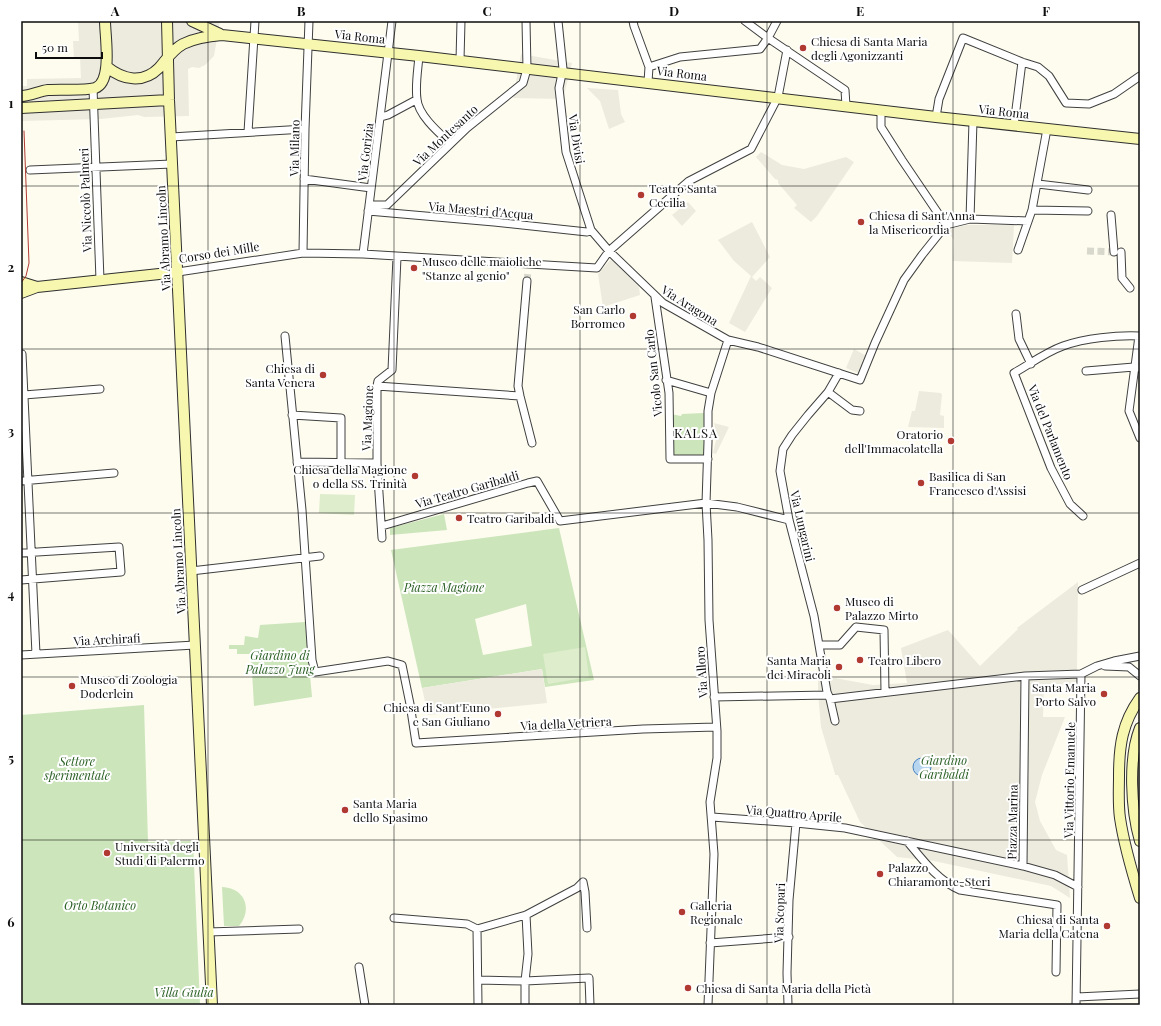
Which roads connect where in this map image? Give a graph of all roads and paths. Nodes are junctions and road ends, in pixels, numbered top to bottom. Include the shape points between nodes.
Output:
1 (105, 21) edge
2 (167, 21) edge
3 (192, 21) edge
4 (255, 21) edge
5 (309, 21) edge
6 (392, 21) edge
7 (461, 21) edge
8 (526, 21) edge
9 (558, 21) edge
10 (745, 21) edge
11 (778, 21) edge
12 (634, 24) edge
13 (222, 34) junction
14 (254, 38) junction
15 (768, 38) junction
16 (308, 44) junction
17 (787, 50) junction
18 (389, 53) junction
19 (168, 56) junction
20 (419, 56) junction
21 (460, 60) junction
22 (1022, 62) junction
23 (107, 67) junction
24 (649, 67) junction
25 (527, 69) junction
26 (561, 73) junction
27 (1140, 76) edge
28 (648, 82) junction
29 (93, 88) junction
30 (21, 96) edge
31 (778, 97) junction
32 (169, 100) junction
33 (416, 100) junction
34 (94, 104) junction
35 (846, 106) junction
36 (21, 108) edge
37 (881, 110) junction
38 (380, 116) junction
39 (936, 117) junction
40 (973, 121) junction
41 (1014, 125) junction
42 (305, 129) junction
43 (1047, 129) junction
44 (248, 132) junction
45 (171, 137) junction
46 (1140, 139) edge
47 (450, 143) junction
48 (172, 164) junction
49 (95, 168) junction
50 (30, 170) dead end
51 (304, 179) junction
52 (1038, 184) junction
53 (371, 188) junction
54 (1088, 190) dead end
55 (369, 208) junction
56 (1032, 210) junction
57 (1088, 211) dead end
58 (1111, 215) dead end
59 (970, 219) junction
60 (1028, 221) junction
61 (946, 225) junction
62 (591, 230) junction
63 (1018, 250) dead end
64 (609, 251) junction
65 (303, 253) junction
66 (363, 254) junction
67 (397, 256) junction
68 (178, 272) junction
69 (100, 280) junction
70 (528, 281) tunnel mouth
71 (21, 282) edge
72 (37, 287) junction
73 (1130, 288) dead end
74 (21, 293) edge
75 (655, 297) junction
76 (1016, 314) dead end
77 (285, 336) dead end
78 (1139, 336) edge
79 (728, 340) junction
80 (22, 354) dead end
81 (1031, 364) junction
82 (1137, 368) edge
83 (1086, 371) dead end
84 (839, 373) junction
85 (666, 380) junction
86 (377, 386) junction
87 (100, 389) dead end
88 (828, 392) junction
89 (711, 393) junction
90 (24, 395) junction
91 (520, 396) junction
92 (860, 411) dead end
93 (292, 415) junction
94 (1140, 438) edge
95 (532, 443) dead end
96 (708, 459) junction
97 (297, 462) junction
98 (342, 462) junction
99 (377, 463) junction
100 (114, 473) dead end
101 (24, 481) edge
102 (706, 503) junction
103 (1084, 516) dead end
104 (789, 520) junction
105 (382, 526) junction
106 (382, 538) dead end
107 (31, 552) junction
108 (21, 553) edge
109 (320, 556) dead end
110 (305, 558) junction
111 (1140, 563) edge
112 (191, 571) junction
113 (32, 579) junction
114 (21, 580) edge
115 (1082, 590) dead end
116 (195, 645) junction
117 (820, 645) junction
118 (21, 654) edge
119 (36, 654) junction
120 (1140, 656) edge
121 (1097, 666) junction
122 (1081, 674) junction
123 (1025, 676) junction
124 (1140, 676) edge
125 (885, 692) junction
126 (714, 697) junction
127 (829, 697) junction
128 (1140, 698) edge
129 (836, 721) dead end
130 (716, 727) junction
131 (1140, 728) edge
132 (712, 817) junction
133 (796, 823) junction
134 (874, 834) joint
135 (907, 841) junction
136 (1140, 841) edge
137 (1023, 866) junction
138 (1078, 887) junction
139 (1140, 898) edge
140 (526, 914) junction
141 (394, 918) dead end
142 (299, 928) dead end
143 (587, 928) dead end
144 (477, 929) junction
145 (208, 932) junction
146 (789, 938) junction
147 (710, 943) junction
148 (359, 967) dead end
149 (1056, 972) dead end
150 (478, 980) junction
151 (525, 981) junction
152 (1140, 994) edge
153 (1077, 996) junction
154 (477, 1003) edge
155 (212, 1005) edge
156 (365, 1005) edge
157 (525, 1005) edge
158 (590, 1005) edge
159 (708, 1005) edge
160 (788, 1005) edge
161 (1076, 1005) edge

1 - 23 street
2 - 19 street, Via Abramo Lincoln
3 - 13 street
4 - 14 street
5 - 16 street, Via Milano
6 - 18 street, Via Gorizia
7 - 21 street
8 - 25 street
9 - 26 street, Via Divisi via 563,63
10 - 15 street
11 - 15 street
12 - 24 street
13 - 14 street, Via Roma
13 - 19 street via 198,38 182,45
14 - 16 street, Via Roma
14 - 44 street
15 - 17 street
15 - 24 street via 760,49 680,57
16 - 18 street, Via Roma
16 - 42 street, Via Milano
17 - 31 street
17 - 35 street via 845,90
18 - 20 street, Via Roma
18 - 38 street, Via Gorizia
19 - 23 street via 154,72 140,78 126,78 115,74
19 - 32 street, Via Abramo Lincoln
20 - 21 street, Via Roma
20 - 33 street
21 - 25 street, Via Roma
22 - 27 street via 1038,67 1049,76 1066,103 1088,104 1114,94
22 - 39 street via 963,38 939,99
22 - 41 street
23 - 29 street via 103,80
24 - 28 street
25 - 26 street, Via Roma
25 - 47 street, Via Montesanto via 524,83
26 - 28 street, Via Roma
26 - 62 street, Via Divisi via 559,88 566,152
28 - 31 street, Via Roma
29 - 30 street via 47,90
29 - 34 street, Via Niccolò Palmeri
31 - 35 street, Via Roma
31 - 64 street via 751,149 689,182
32 - 34 street
32 - 45 street, Via Abramo Lincoln
33 - 38 street via 388,115
33 - 47 street via 436,131
34 - 36 street
34 - 49 street, Via Niccolò Palmeri
35 - 37 street, Via Roma
37 - 39 street, Via Roma
37 - 61 street via 881,126
38 - 53 street, Via Gorizia
39 - 40 street, Via Roma
40 - 41 street, Via Roma
40 - 59 street
41 - 43 street, Via Roma
42 - 44 street
42 - 51 street, Via Milano
43 - 46 street, Via Roma
43 - 52 street
44 - 45 street
45 - 48 street, Via Abramo Lincoln
47 - 55 street, Via Montesanto via 387,205
48 - 49 street
48 - 68 street, Via Abramo Lincoln
49 - 50 street
49 - 69 street, Via Niccolò Palmeri
51 - 53 street
51 - 65 street, Via Milano
52 - 54 street
52 - 56 street
53 - 55 street, Via Gorizia
55 - 62 street, Via Maestri d'Acqua via 587,232
55 - 66 street, Via Gorizia
56 - 57 street
56 - 60 street
58 - 73 street via 1122,278
59 - 60 street
59 - 61 street
60 - 63 street
61 - 84 street, Via Aragona via 904,280 860,380
62 - 64 street, Via Divisi
64 - 67 street, Corso dei Mille via 597,268 528,268
64 - 75 street, Via Aragona
65 - 66 street, Corso dei Mille
65 - 68 street, Corso dei Mille
66 - 67 street, Corso dei Mille
67 - 86 street, Via Magione via 392,370 378,381
68 - 69 street, Corso dei Mille
68 - 112 street, Via Abramo Lincoln
69 - 72 street, Corso dei Mille
70 - 91 street via 518,386
71 - 72 street
72 - 74 street, Corso dei Mille
75 - 79 street, Via Aragona
75 - 85 street, Vicolo San Carlo
76 - 81 street via 1019,339
77 - 93 street
78 - 81 street via 1110,337 1063,346
78 - 82 street
79 - 84 street, Via Aragona
79 - 89 street, Via Alloro
80 - 90 street
81 - 103 street, Via del Parlamento via 1014,373 1051,468 1070,504
82 - 83 street
82 - 94 street via 1129,411
84 - 88 street, Via Lungarini
85 - 89 street
85 - 96 street, Vicolo San Carlo via 669,393 670,459
86 - 91 street
86 - 99 street, Via Magione
87 - 90 street
88 - 92 street via 852,410
88 - 104 street, Via Lungarini via 783,448 780,471
89 - 96 street, Via Alloro via 708,411
90 - 101 street
91 - 95 street
93 - 97 street
93 - 98 street via 341,418
96 - 102 street, Via Alloro
97 - 98 street
97 - 110 street
98 - 99 street
99 - 105 street, Via Magione
100 - 101 street
101 - 107 street
102 - 104 street via 737,507
102 - 105 street, Via Teatro Garibaldi via 560,521 537,481
102 - 126 street, Via Alloro
104 - 117 street, Via Lungarini
105 - 106 street, Via Magione
107 - 108 street
107 - 113 street
107 - 113 street via 119,547 121,572
109 - 110 street
110 - 112 street
110 - 130 street, Via della Vetriera via 315,672 388,661 402,665 416,743
111 - 115 street
112 - 116 street, Via Abramo Lincoln
113 - 114 street
113 - 119 street
116 - 119 street, Via Archirafi
116 - 145 street, Via Abramo Lincoln
117 - 125 street via 840,645 856,627 884,630
117 - 127 street, Via Lungarini
118 - 119 street, Via Archirafi
120 - 121 street
121 - 122 street
121 - 124 street via 1129,667
122 - 123 street
122 - 138 street, Via Vittorio Emanuele
123 - 125 street
123 - 137 street, Piazza Marina
125 - 127 street
126 - 127 street
126 - 130 street, Via Alloro
127 - 129 street
128 - 139 street via 1122,734 1118,804
130 - 132 street, Via Alloro via 717,758 710,802
131 - 136 street via 1133,753 1133,803
132 - 133 street, Via Quattro Aprile
132 - 147 street, Via Alloro via 714,854
133 - 134 street, Via Quattro Aprile
133 - 146 street, Via Scopari via 789,900
134 - 135 street, Piazza Marina
135 - 137 street, Piazza Marina
135 - 149 street via 933,871 952,887 1057,905
137 - 138 street via 1055,875
138 - 153 street, Via Vittorio Emanuele
140 - 143 street via 577,888 583,882
140 - 144 street
140 - 151 street via 528,954
141 - 144 street via 467,924
142 - 145 street
144 - 150 street
145 - 155 street, Via Abramo Lincoln
146 - 147 street
146 - 160 street, Via Scopari
147 - 159 street, Via Alloro
148 - 156 street
150 - 151 street
150 - 154 street
151 - 157 street
151 - 158 street via 589,978
152 - 153 street
153 - 161 street, Via Vittorio Emanuele

